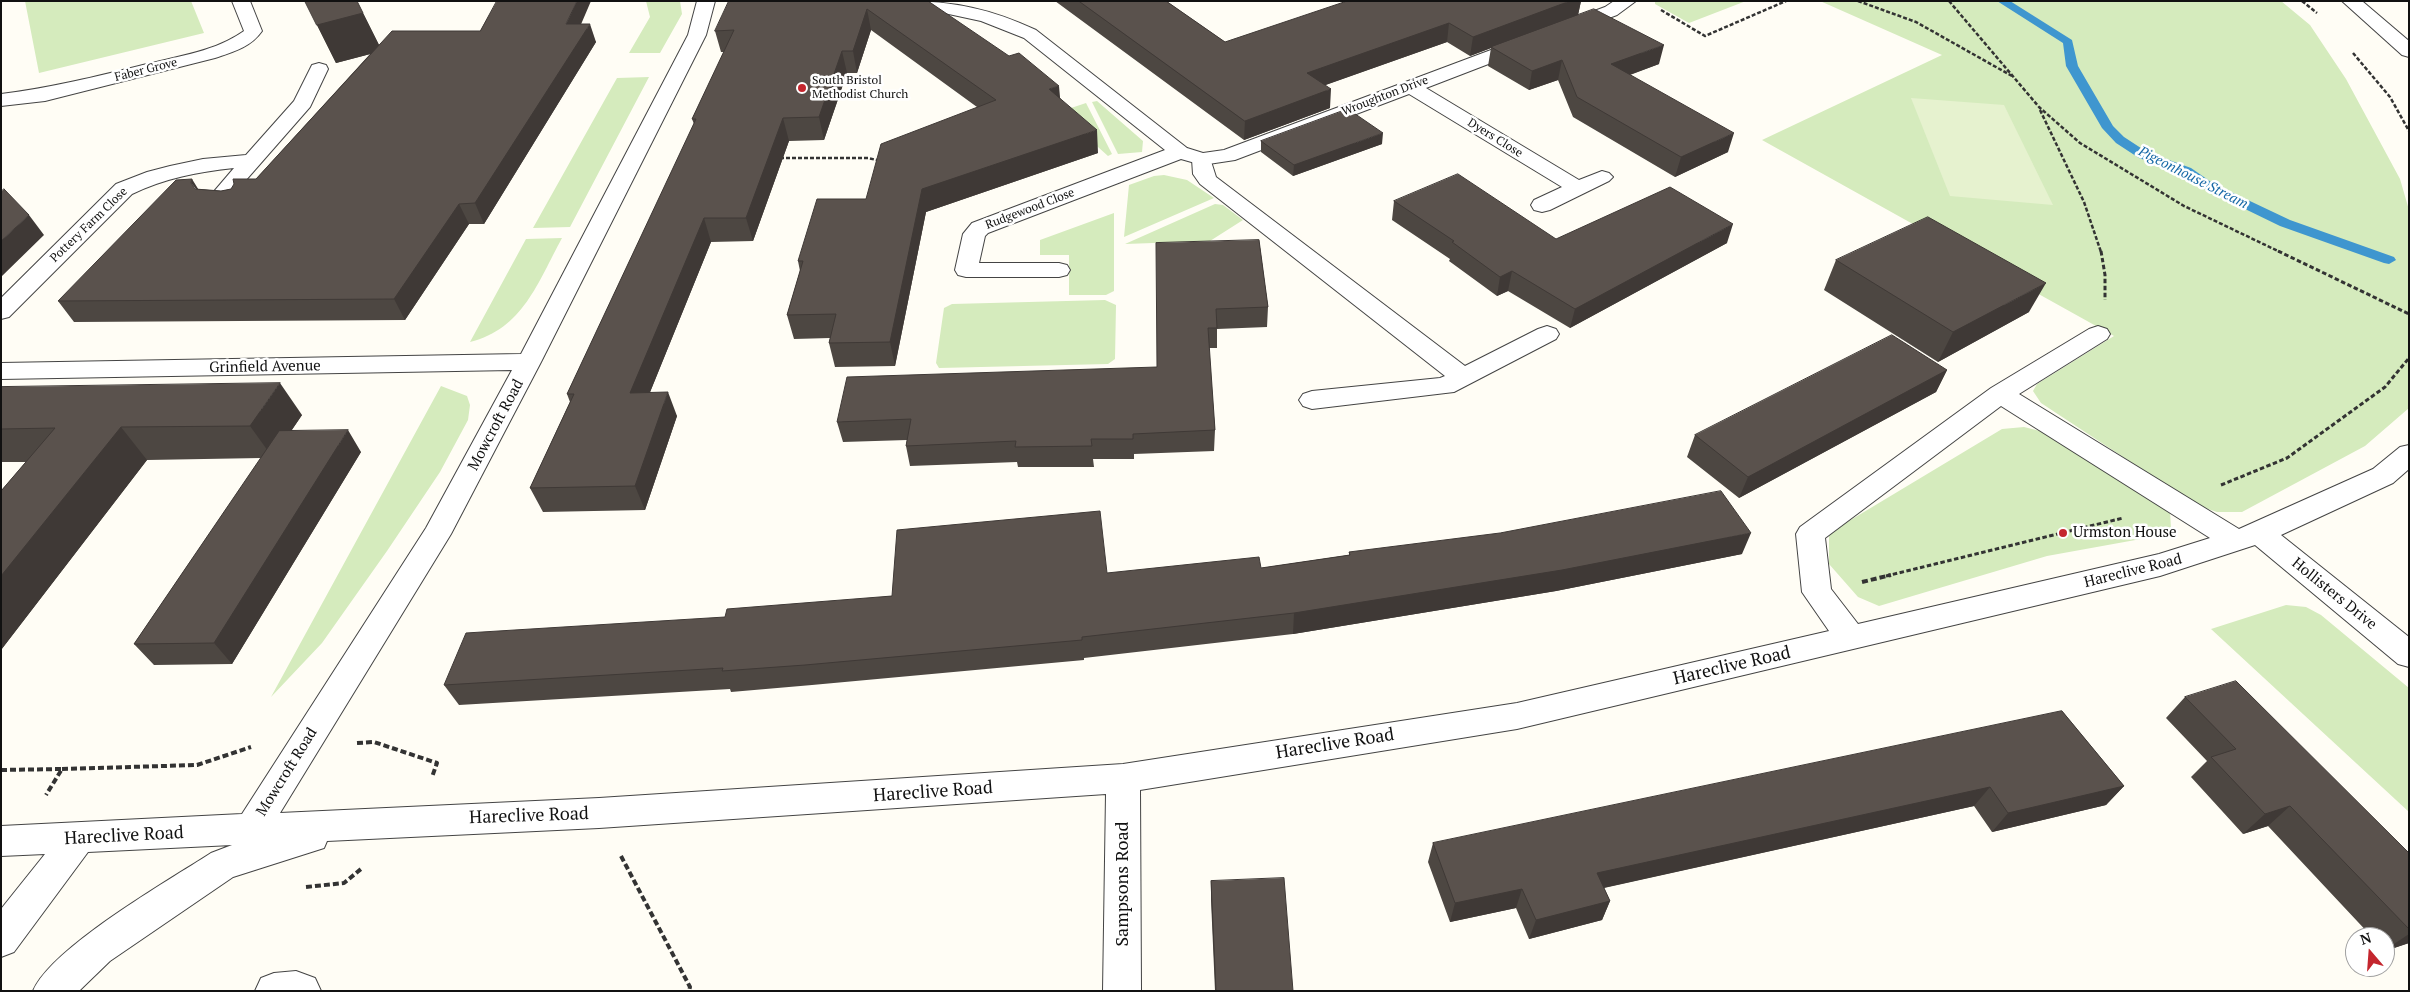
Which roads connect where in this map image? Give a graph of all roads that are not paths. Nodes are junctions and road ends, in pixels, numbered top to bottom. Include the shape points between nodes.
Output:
1 (241, 1) edge
2 (706, 1) edge
3 (913, 1) edge
4 (1627, 1) edge
5 (2351, 1) edge
6 (2409, 52) edge
7 (319, 69) edge
8 (1412, 86) junction
9 (1, 100) edge
10 (1180, 152) junction
11 (1202, 159) junction
12 (252, 161) junction
13 (1602, 178) dead end
14 (1578, 188) junction
15 (234, 203) edge
16 (1542, 205) dead end
17 (1059, 270) dead end
18 (1, 312) edge
19 (1548, 334) dead end
20 (2098, 334) road end
21 (529, 362) junction
22 (1, 372) edge
23 (1463, 377) junction
24 (2000, 394) junction
25 (1312, 400) dead end
26 (2409, 454) edge
27 (2248, 537) junction
28 (1852, 639) junction
29 (2409, 655) edge
30 (1123, 778) junction
31 (352, 824) junction
32 (251, 830) junction
33 (78, 839) junction
34 (1, 841) edge
35 (1, 940) edge
36 (52, 991) edge
37 (274, 991) edge
38 (302, 991) edge
39 (1122, 991) edge

1 - 9 street, Faber Grove via 253,31 235,45 45,95
2 - 21 street, Mowcroft Road via 697,35
3 - 10 street, Wroughton Drive via 979,13 1030,34
4 - 8 street, Wroughton Drive via 1611,11
5 - 6 street
7 - 12 street via 303,103
8 - 11 street, Wroughton Drive via 1228,156
8 - 14 street, Dyers Close
10 - 11 street, Wroughton Drive
10 - 17 street, Rudgewood Close via 980,228 974,234 966,270
11 - 23 street via 1207,180
12 - 15 street via 216,202
12 - 18 street, Pottery Farm Close via 196,167 124,189
13 - 14 street
14 - 16 street
19 - 23 street
20 - 24 street
21 - 22 street, Grinfield Avenue
21 - 32 street, Mowcroft Road via 437,534
23 - 25 street via 1430,389
24 - 27 street
24 - 28 street via 1810,534 1817,592
26 - 27 street, Hareclive Road via 2383,476
27 - 28 street, Hareclive Road via 2160,565
27 - 29 street, Hollisters Drive
28 - 30 street, Hareclive Road via 1517,716
30 - 31 street, Hareclive Road via 599,813
30 - 39 street, Sampsons Road
31 - 32 street, Hareclive Road
31 - 36 street via 222,864 96,949
32 - 33 street, Hareclive Road
33 - 34 street, Hareclive Road
33 - 35 street
37 - 38 street

